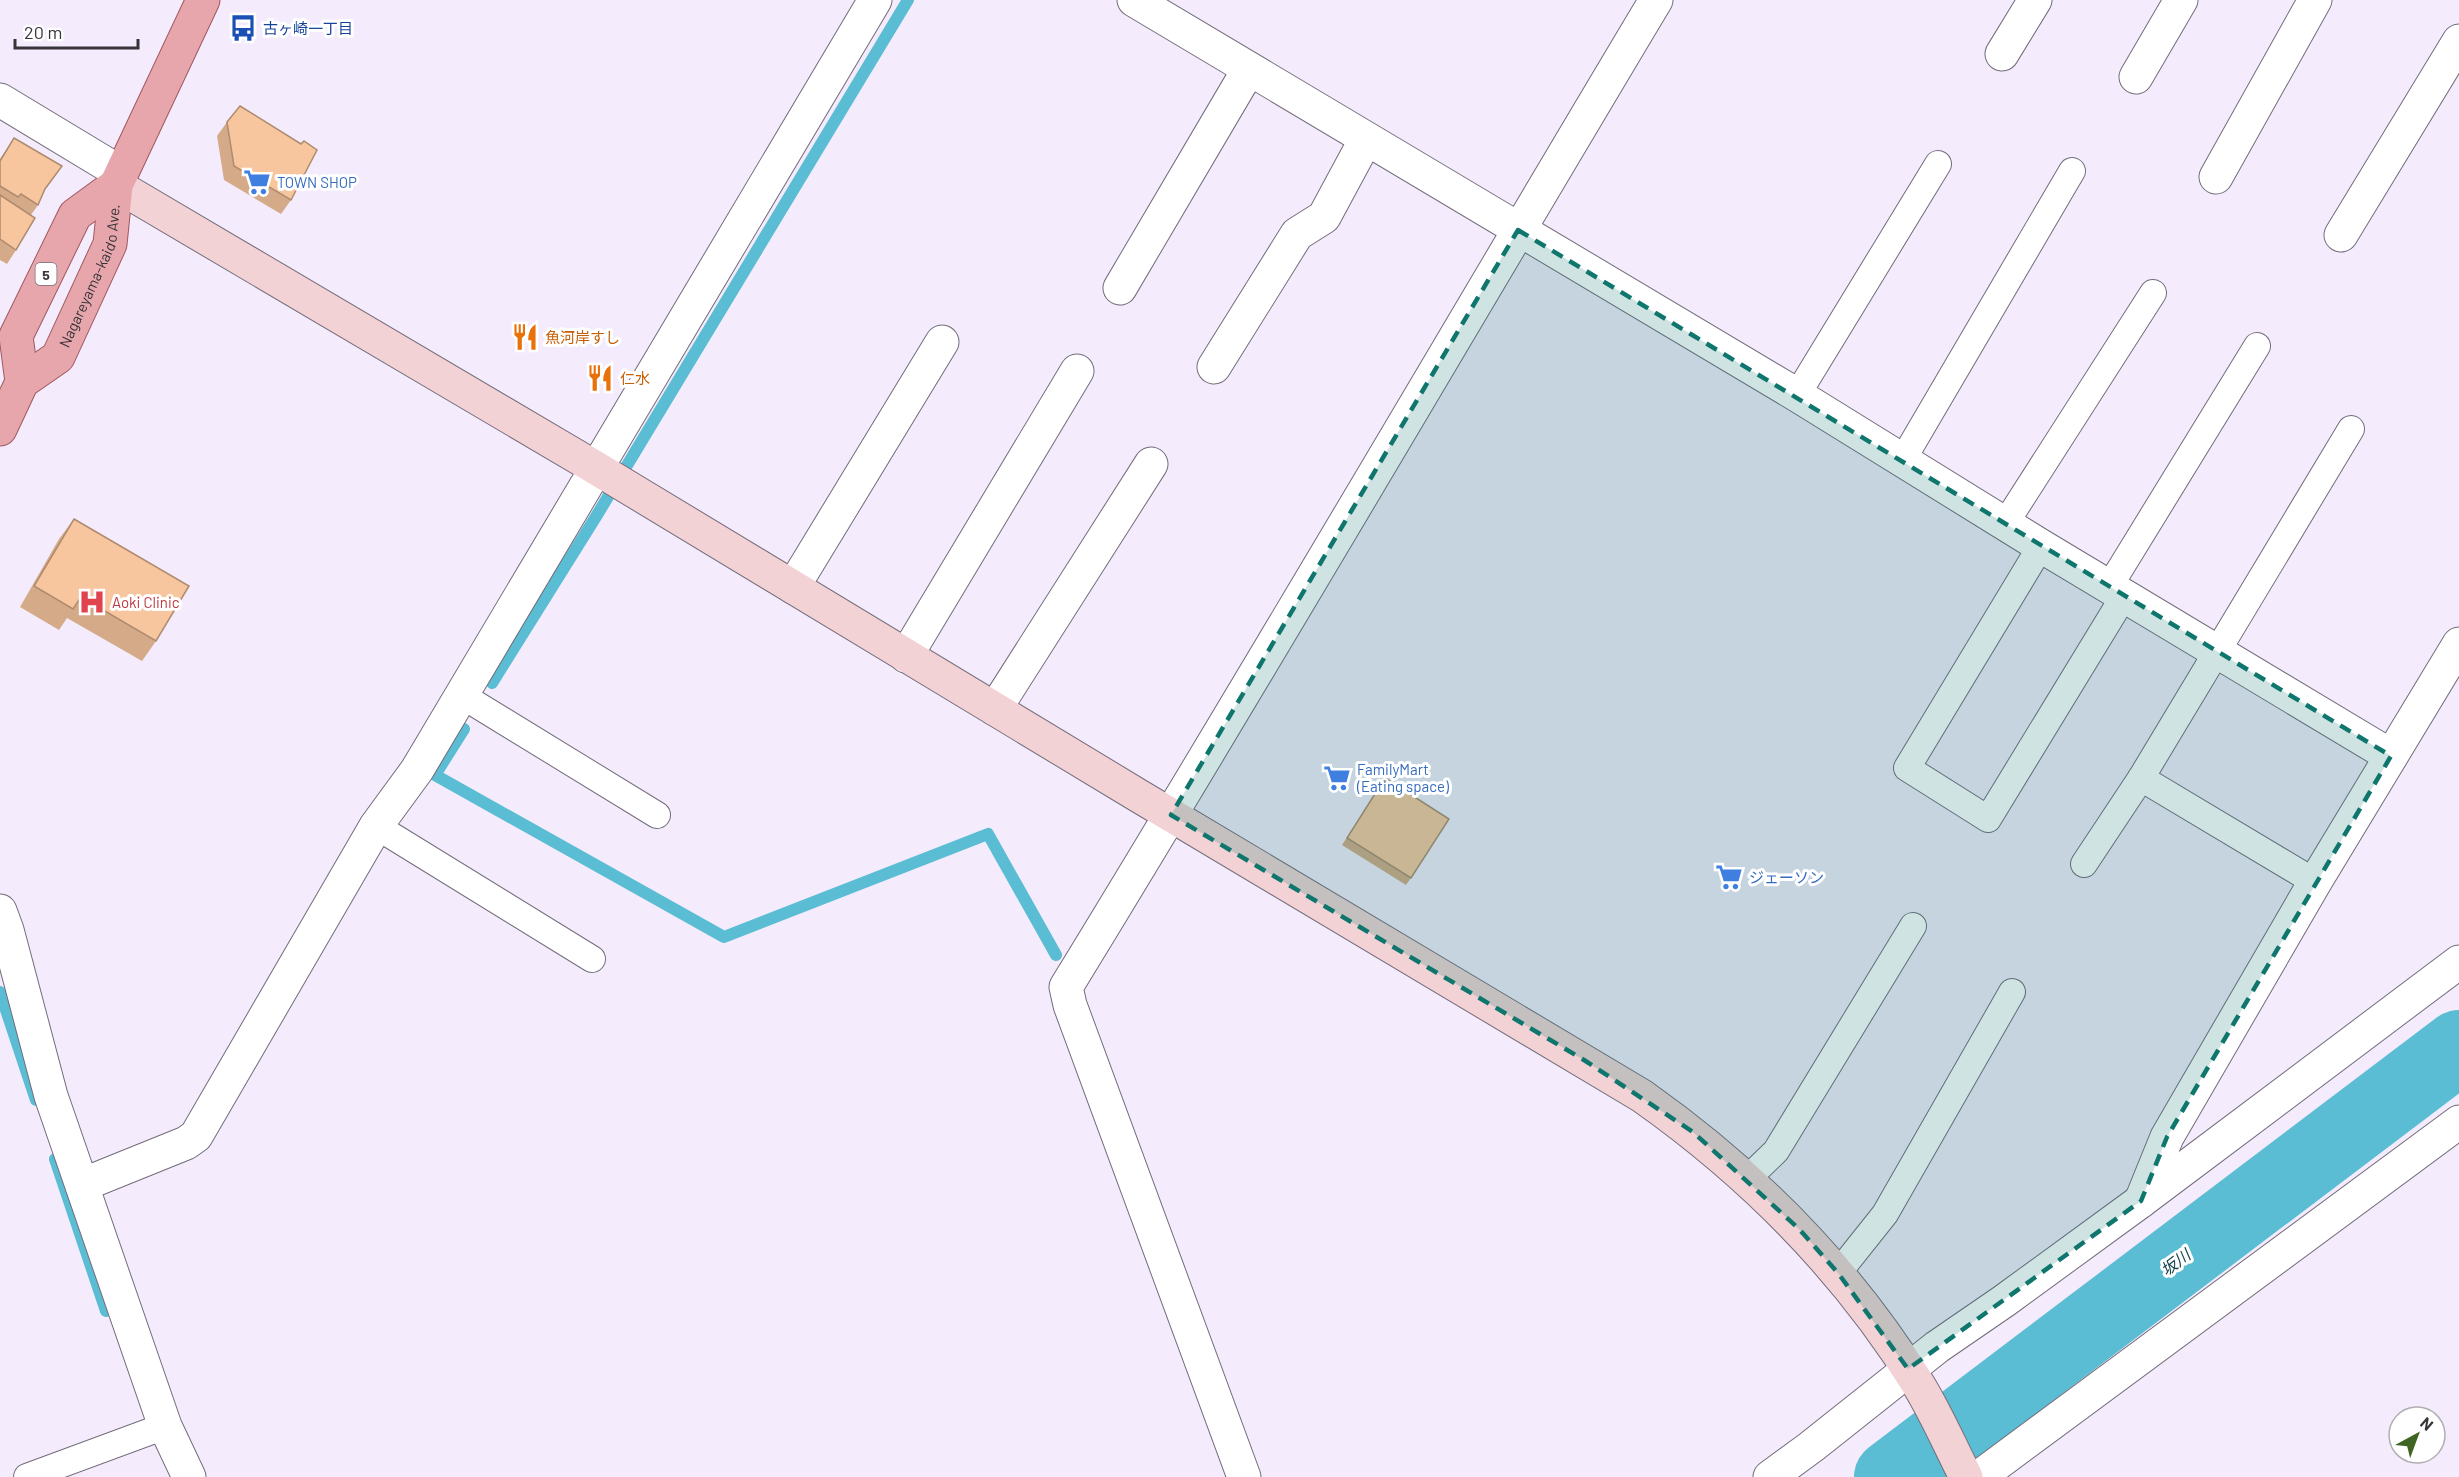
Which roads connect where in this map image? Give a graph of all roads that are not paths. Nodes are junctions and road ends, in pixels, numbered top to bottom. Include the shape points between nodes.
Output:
1 (203, 0) edge
2 (875, 0) edge
3 (1134, 0) edge
4 (1656, 0) edge
5 (2035, 0) edge
6 (2181, 0) edge
7 (2315, 0) edge
8 (2459, 40) edge
9 (2001, 54) dead end
10 (1249, 69) junction
11 (2136, 77) dead end
12 (0, 100) edge
13 (1366, 139) junction
14 (1938, 164) dead end
15 (2072, 171) dead end
16 (2216, 177) dead end
17 (119, 179) junction
18 (1518, 230) junction
19 (2341, 235) dead end
20 (1120, 288) dead end
21 (2153, 293) dead end
22 (8, 334) edge
23 (942, 342) dead end
24 (2257, 346) dead end
25 (1214, 367) dead end
26 (1077, 371) dead end
27 (22, 382) junction
28 (1797, 396) junction
29 (0, 429) edge
30 (2351, 429) dead end
31 (1902, 461) junction
32 (1151, 464) dead end
33 (596, 468) junction
34 (2006, 524) junction
35 (2041, 546) junction
36 (793, 587) junction
37 (2116, 591) junction
38 (2459, 644) edge
39 (2217, 651) junction
40 (906, 656) junction
41 (461, 694) junction
42 (995, 709) junction
43 (2391, 756) junction
44 (2141, 778) junction
45 (657, 815) dead end
46 (1171, 815) junction
47 (376, 826) junction
48 (2084, 864) dead end
49 (2315, 882) junction
50 (0, 911) edge
51 (1912, 926) dead end
52 (592, 959) dead end
53 (2459, 962) edge
54 (2012, 993) dead end
55 (2459, 1122) edge
56 (1746, 1180) junction
57 (82, 1185) junction
58 (2141, 1201) junction
59 (1838, 1273) junction
60 (1913, 1377) junction
61 (165, 1426) junction
62 (1970, 1476) edge
63 (27, 1477) edge
64 (189, 1477) edge
65 (1244, 1477) edge
66 (1770, 1477) edge

1 - 17 main road, Nagareyama-kaido Ave. / 5
2 - 33 street
3 - 10 street
4 - 18 street
5 - 9 street
6 - 11 street
7 - 16 street
8 - 19 street
10 - 13 street
10 - 20 street
12 - 17 street
13 - 18 street
13 - 25 street via 1324,217 1297,234
14 - 28 lane
15 - 31 lane
17 - 22 main road, Nagareyama-kaido Ave. / 5 via 75,215
17 - 27 main road, Nagareyama-kaido Ave. / 5 via 110,244 58,357
17 - 33 street
18 - 28 street
18 - 46 street
21 - 34 lane
22 - 27 main road, Nagareyama-kaido Ave. / 5
23 - 36 street
24 - 37 lane
26 - 40 street
27 - 29 main road
28 - 31 street
30 - 39 lane
31 - 34 street
32 - 42 street
33 - 36 street
33 - 41 street
34 - 35 street
35 - 37 street
35 - 37 lane via 1907,768 1988,819
36 - 40 street
37 - 39 street
38 - 43 street
39 - 43 street
39 - 44 lane
40 - 42 street
41 - 45 lane
41 - 47 street via 417,770
42 - 46 street
43 - 49 street
44 - 48 lane
44 - 49 lane
46 - 56 street via 1642,1095 1693,1132
46 - 65 street via 1066,987
47 - 52 lane
47 - 57 street via 196,1136
49 - 58 street via 2167,1137
50 - 57 street via 51,1096
51 - 56 lane via 1776,1151
53 - 58 street
54 - 59 lane via 1885,1214
55 - 62 street
56 - 59 street via 1799,1229
57 - 61 street
58 - 60 street
59 - 60 street
60 - 62 street
60 - 66 street
61 - 63 lane
61 - 64 street

